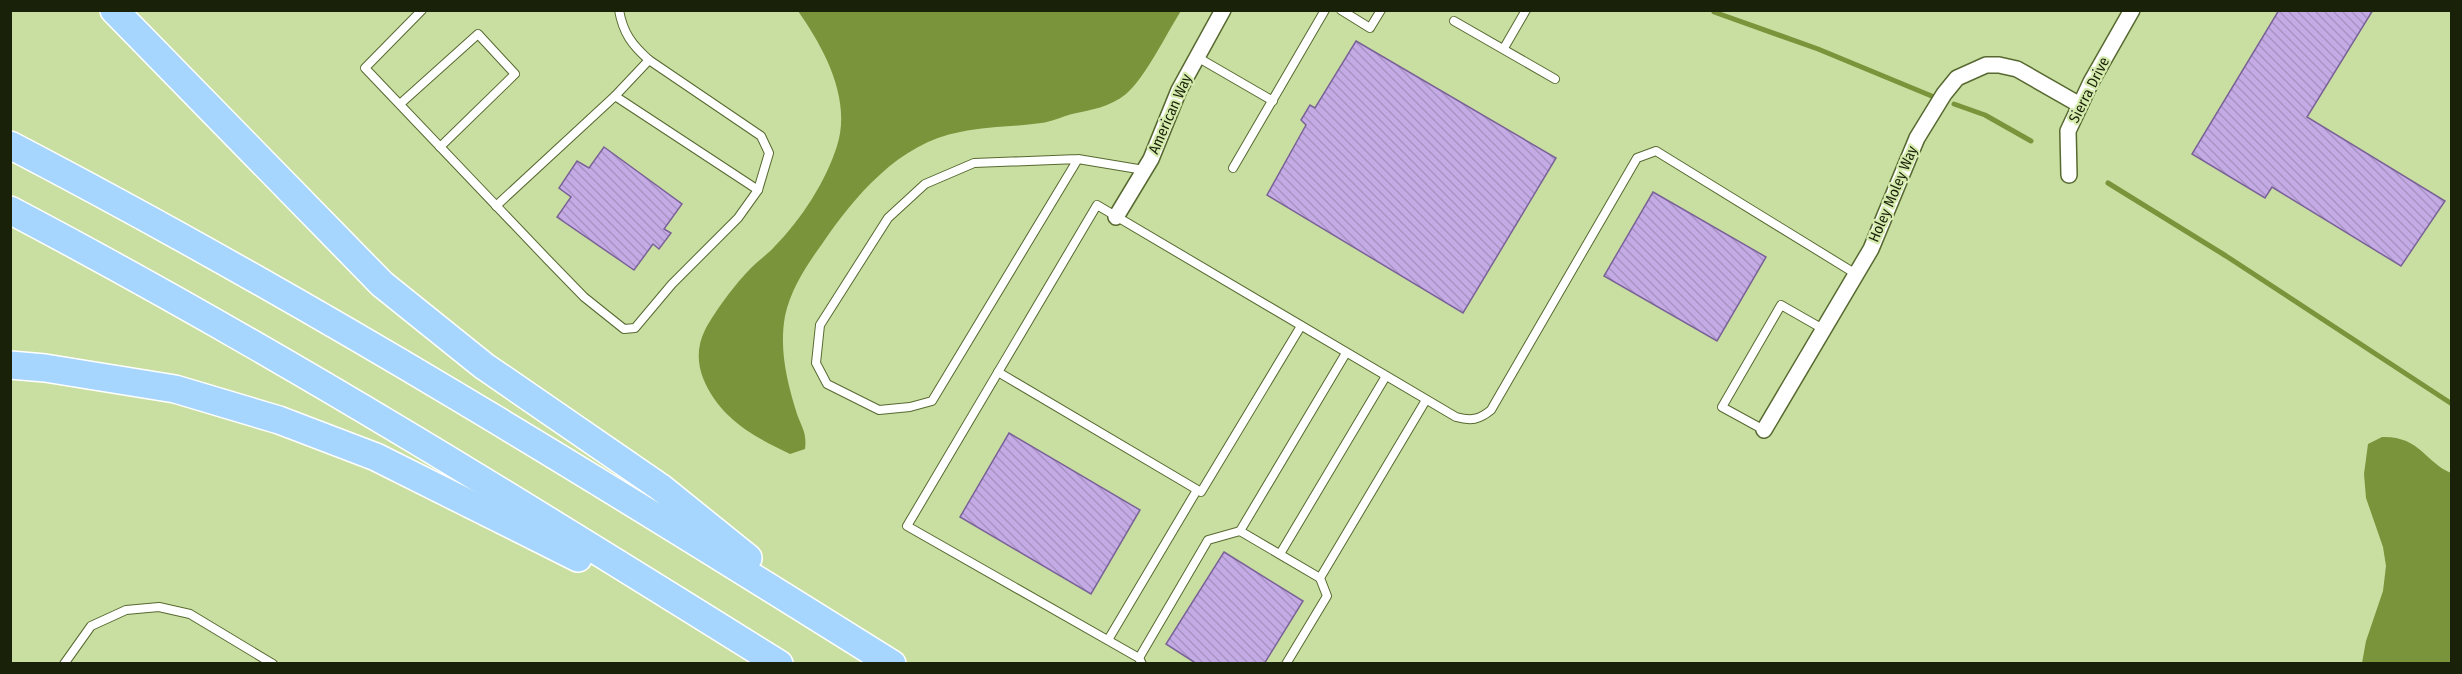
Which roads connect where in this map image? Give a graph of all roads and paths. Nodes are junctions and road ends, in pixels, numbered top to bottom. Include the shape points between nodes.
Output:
1 (114, 10) edge
2 (422, 10) edge
3 (619, 10) edge
4 (1223, 10) edge
5 (1325, 10) edge
6 (1341, 10) edge
7 (1381, 10) edge
8 (1526, 10) edge
9 (2132, 10) edge
10 (1454, 21) dead end
11 (1504, 48) junction
12 (1197, 57) junction
13 (648, 60) junction
14 (1555, 79) dead end
15 (615, 96) junction
16 (1272, 101) junction
17 (400, 104) junction
18 (2080, 105) junction
19 (10, 145) edge
20 (440, 147) junction
21 (1078, 159) junction
22 (1233, 168) dead end
23 (1144, 170) junction
24 (2069, 176) dead end
25 (758, 190) junction
26 (496, 206) junction
27 (10, 210) edge
28 (1116, 217) junction
29 (1856, 274) junction
30 (1301, 326) junction
31 (1823, 329) junction
32 (1346, 353) junction
33 (10, 365) edge
34 (998, 372) junction
35 (1386, 376) junction
36 (1426, 400) junction
37 (1764, 430) joint
38 (1197, 490) junction
39 (1240, 531) junction
40 (1280, 554) junction
41 (1320, 578) junction
42 (841, 632) junction
43 (741, 640) junction
44 (1108, 640) junction
45 (1140, 661) edge
46 (64, 663) edge
47 (273, 663) edge
48 (778, 663) edge
49 (892, 663) edge
50 (1286, 663) edge

1 - 42 highway via 382,284 484,366 660,487
2 - 17 lane via 365,68
3 - 13 lane via 623,31
4 - 12 street, American Way
5 - 16 lane
6 - 7 lane via 1370,28
8 - 11 lane
9 - 18 street, Sierra Drive
10 - 11 lane
11 - 14 lane
12 - 16 lane
12 - 23 street, American Way
13 - 15 lane
13 - 25 lane via 761,135 769,153
15 - 25 lane
15 - 26 lane
16 - 22 lane
17 - 20 lane
17 - 20 lane via 478,34 515,74
18 - 24 street, Sierra Drive via 2068,131
18 - 29 street, Holey Moley Way via 2018,69 1999,64 1986,65 1957,78 1917,138 1871,249
19 - 42 highway via 150,218 330,320
20 - 26 lane
21 - 21 lane via 932,401 879,410 827,384 816,363 820,325 888,218 925,184 974,163
21 - 23 lane
23 - 28 street, American Way
25 - 26 lane via 738,218 672,284 635,328 624,329 584,297
27 - 43 highway via 301,370
28 - 30 lane
28 - 34 lane via 1097,205
29 - 31 street, Holey Moley Way
29 - 36 lane via 1656,151 1638,158 1491,410 1472,421 1456,417
30 - 32 lane
30 - 38 lane via 1202,492
31 - 37 street, Holey Moley Way
31 - 37 lane via 1780,305 1722,407
32 - 35 lane
32 - 39 lane
33 - 43 highway via 175,389 290,424 376,457
34 - 38 lane
34 - 44 lane via 907,526
35 - 36 lane
35 - 40 lane
36 - 41 lane
38 - 44 lane
39 - 40 lane
39 - 45 lane via 1208,540
40 - 41 lane
41 - 50 lane via 1327,596
42 - 49 highway
43 - 48 highway
44 - 45 lane
46 - 47 lane via 91,626 126,610 159,607 190,614

